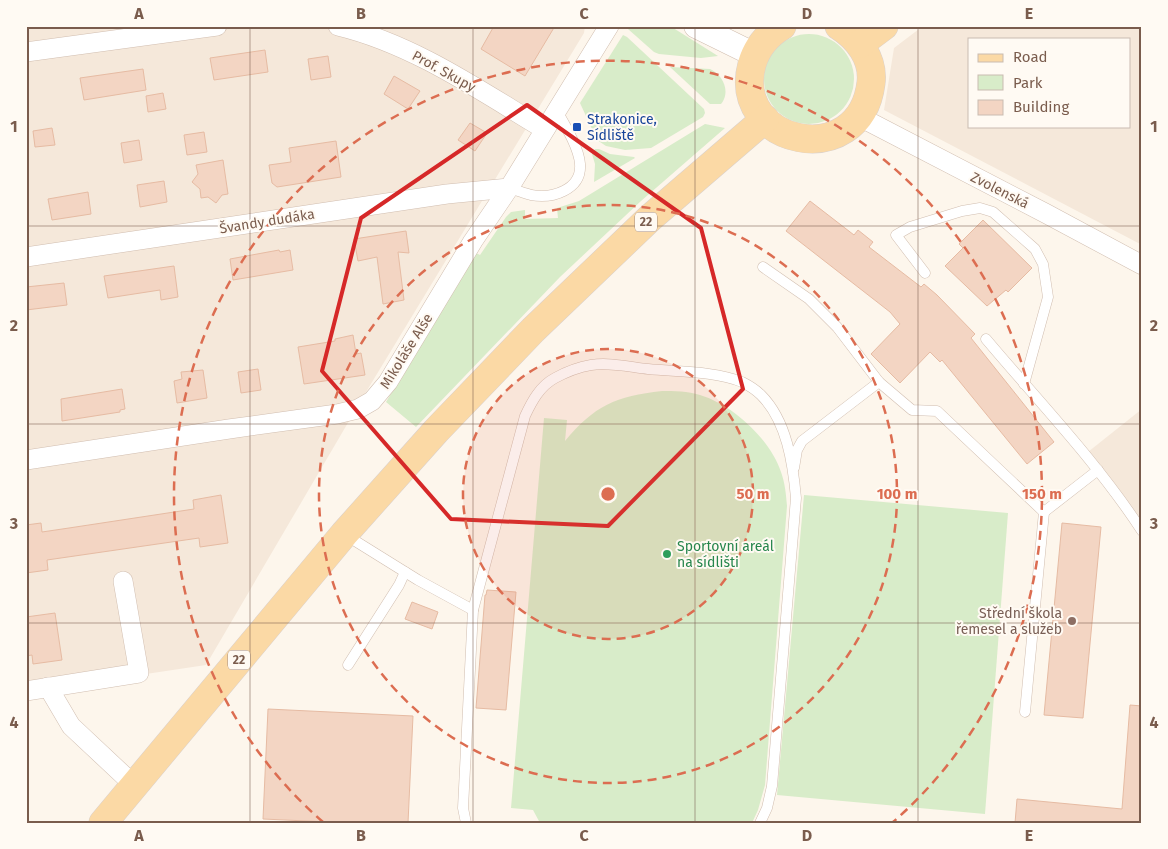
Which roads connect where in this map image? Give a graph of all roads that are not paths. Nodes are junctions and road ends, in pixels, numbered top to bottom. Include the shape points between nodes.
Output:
1 (217, 26) edge
2 (338, 26) edge
3 (609, 26) edge
4 (696, 26) edge
5 (782, 26) edge
6 (839, 26) edge
7 (884, 26) edge
8 (860, 44) junction
9 (26, 52) edge
10 (755, 55) junction
11 (557, 111) junction
12 (858, 116) junction
13 (765, 119) junction
14 (544, 129) junction
15 (509, 188) junction
16 (26, 257) edge
17 (1142, 266) edge
18 (763, 267) dead end
19 (925, 273) dead end
20 (986, 339) dead end
21 (879, 382) junction
22 (1024, 384) junction
23 (26, 460) edge
24 (1098, 470) junction
25 (794, 474) junction
26 (1044, 512) junction
27 (1142, 531) edge
28 (344, 534) junction
29 (405, 572) junction
30 (123, 581) dead end
31 (473, 610) junction
32 (348, 665) dead end
33 (48, 687) junction
34 (26, 691) edge
35 (1025, 712) dead end
36 (135, 786) junction
37 (772, 786) junction
38 (103, 823) edge
39 (466, 823) edge
40 (760, 823) edge
41 (768, 823) edge

1 - 9 street
2 - 14 street, Prof. Skupy via 360,31 408,51
3 - 11 street, Mikoláše Alše
4 - 10 street
5 - 10 main road via 763,42
6 - 8 main road
7 - 8 main road
8 - 12 main road via 868,61 871,80 868,99
10 - 13 main road via 750,89
11 - 14 street, Mikoláše Alše
11 - 15 lane via 578,155 580,171 574,184 558,194 533,195
12 - 13 main road via 830,137 812,140 778,131
12 - 17 street, Zvolenská
13 - 28 main road, 22 via 650,218 533,330 436,430
14 - 15 street, Mikoláše Alše
15 - 16 street, Švandy dudáka via 447,194
15 - 23 street, Mikoláše Alše via 381,392 358,409
18 - 21 lane via 809,299 837,327
19 - 22 lane via 896,235 910,227 962,211 980,208 993,212 1035,249 1043,264 1048,297
20 - 22 lane
21 - 25 lane via 802,441 797,450
21 - 26 lane via 912,410 938,411
22 - 24 lane
24 - 26 lane
24 - 27 lane
25 - 31 lane via 775,413 761,395 744,383 719,376 615,366 592,365 571,370 553,378 536,394 525,416
25 - 37 lane via 796,498
26 - 35 lane
28 - 29 lane
28 - 36 main road, 22
29 - 31 lane
29 - 32 lane
30 - 33 street via 139,673
31 - 39 lane via 463,808
33 - 34 street
33 - 36 street via 71,726
36 - 38 main road, 22
37 - 40 lane
37 - 41 lane

